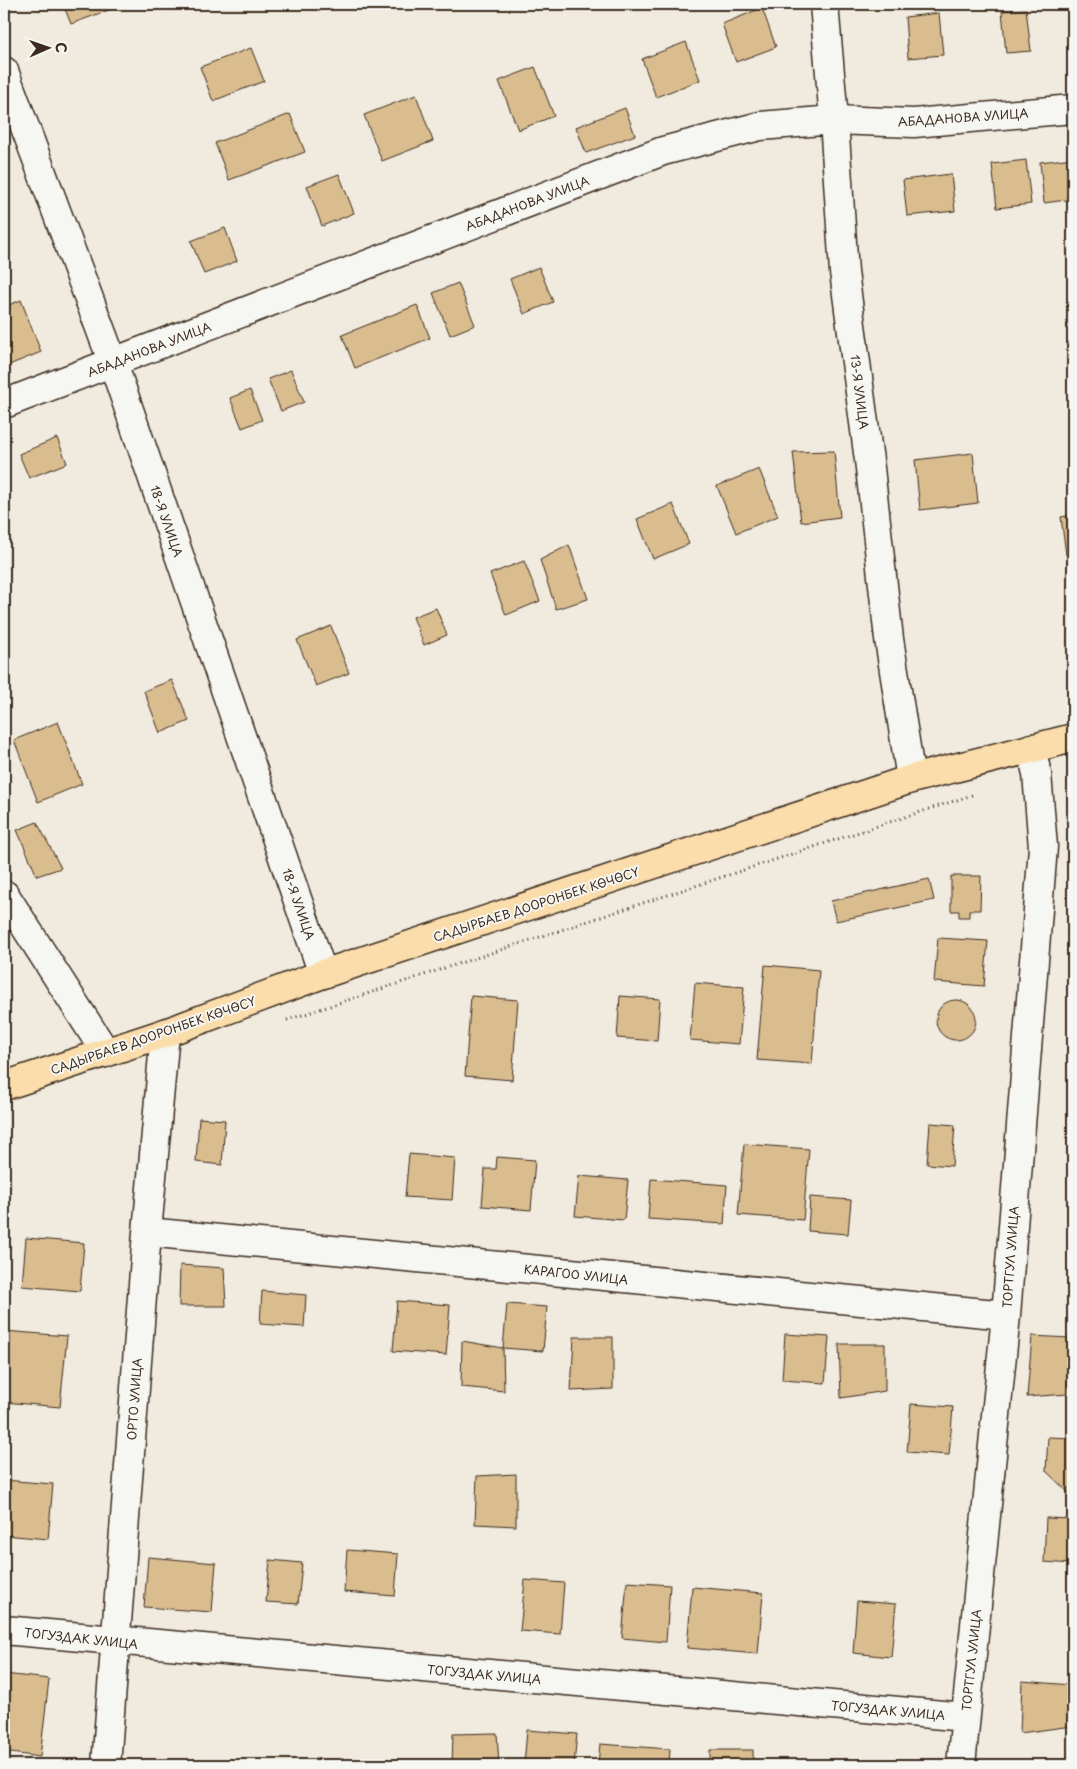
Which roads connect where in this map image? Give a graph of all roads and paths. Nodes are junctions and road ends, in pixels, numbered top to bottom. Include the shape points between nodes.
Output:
1 (824, 4) edge
2 (4, 70) edge
3 (1073, 109) edge
4 (834, 120) junction
5 (113, 363) junction
6 (4, 404) edge
7 (1073, 738) edge
8 (1031, 748) junction
9 (911, 779) junction
10 (981, 792) dead end
11 (4, 895) edge
12 (324, 974) junction
13 (284, 1021) dead end
14 (165, 1033) junction
15 (106, 1053) junction
16 (4, 1086) edge
17 (147, 1232) junction
18 (1006, 1315) junction
19 (4, 1630) edge
20 (116, 1641) junction
21 (965, 1717) junction
22 (106, 1765) edge
23 (961, 1765) edge

1 - 4 street, 13-Я УЛИЦА
2 - 5 street, 18-Я УЛИЦА
3 - 4 street, АБАДАНОВА УЛИЦА via 914,123
4 - 5 street, АБАДАНОВА УЛИЦА via 760,126 663,151
4 - 9 street, 13-Я УЛИЦА via 844,272 889,639
5 - 6 street, АБАДАНОВА УЛИЦА
5 - 12 street, 18-Я УЛИЦА
7 - 8 main road, САДЫРБАЕВ ДООРОНБЕК КӨЧӨСҮ
8 - 9 main road, САДЫРБАЕВ ДООРОНБЕК КӨЧӨСҮ
8 - 18 street, ТОРТГУЛ УЛИЦА via 1037,774 1042,847
9 - 12 main road, САДЫРБАЕВ ДООРОНБЕК КӨЧӨСҮ
10 - 13 path
11 - 15 street
12 - 14 main road, САДЫРБАЕВ ДООРОНБЕК КӨЧӨСҮ
14 - 15 main road, САДЫРБАЕВ ДООРОНБЕК КӨЧӨСҮ
14 - 17 street, ОРТО УЛИЦА
15 - 16 main road, САДЫРБАЕВ ДООРОНБЕК КӨЧӨСҮ
17 - 18 street, КАРАГОО УЛИЦА
17 - 20 street, ОРТО УЛИЦА
18 - 21 street, ТОРТГУЛ УЛИЦА
19 - 20 street, ТОГУЗДАК УЛИЦА
20 - 21 street, ТОГУЗДАК УЛИЦА
20 - 22 street, ОРТО УЛИЦА
21 - 23 street, ТОРТГУЛ УЛИЦА

